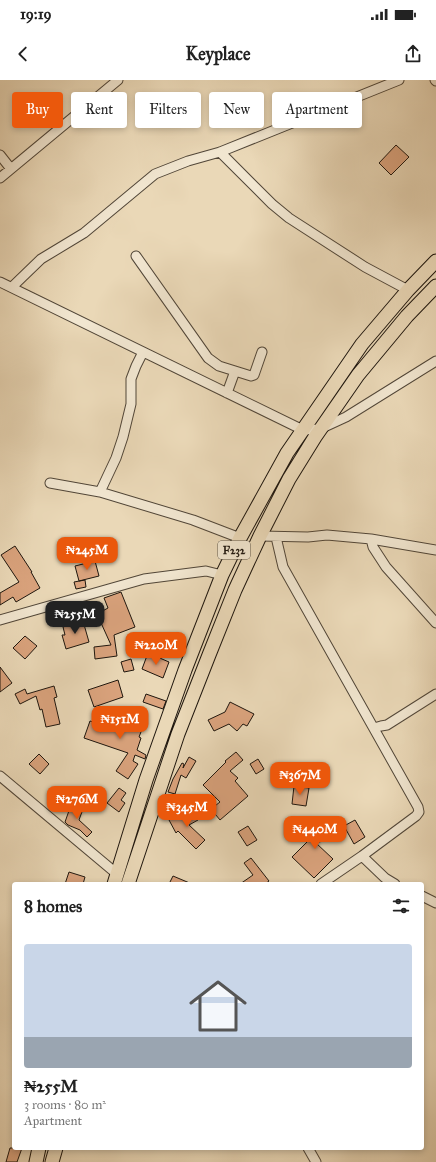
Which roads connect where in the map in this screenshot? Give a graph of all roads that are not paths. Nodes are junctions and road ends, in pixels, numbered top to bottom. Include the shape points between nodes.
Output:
1 (118, 80) edge
2 (399, 80) edge
3 (220, 152) junction
4 (0, 155) edge
5 (11, 169) junction
6 (0, 178) edge
7 (136, 256) dead end
8 (436, 261) edge
9 (0, 282) edge
10 (436, 286) edge
11 (12, 287) junction
12 (408, 290) junction
13 (143, 352) junction
14 (262, 352) dead end
15 (436, 360) edge
16 (235, 371) junction
17 (227, 393) junction
18 (320, 429) junction
19 (303, 430) junction
20 (50, 483) dead end
21 (100, 492) junction
22 (260, 536) junction
23 (276, 537) junction
24 (240, 538) junction
25 (371, 539) junction
26 (436, 550) edge
27 (222, 575) junction
28 (0, 620) edge
29 (436, 623) edge
30 (435, 696) edge
31 (374, 728) junction
32 (0, 776) edge
33 (362, 856) junction
34 (116, 879) edge
35 (129, 882) edge
36 (324, 882) edge
37 (392, 882) edge
38 (424, 897) edge
39 (436, 903) edge
40 (39, 1150) edge
41 (55, 1150) edge
42 (309, 1150) edge
43 (36, 1162) edge
44 (52, 1162) edge
45 (316, 1162) edge

1 - 5 street
2 - 3 street
3 - 11 street via 155,174 84,233 41,259
3 - 12 street via 289,218 365,267
4 - 5 street
5 - 6 street
7 - 16 street via 208,358 220,366
8 - 12 highway, F232
9 - 11 street
10 - 18 highway, F232 via 358,374
11 - 13 street
12 - 19 highway, F232 via 362,344
13 - 17 street
13 - 21 street via 131,379 131,404 123,437
14 - 16 street via 254,375
15 - 18 street via 346,417
16 - 17 street
17 - 19 street
18 - 19 street
18 - 22 highway, F232 via 289,479
19 - 24 highway, F232
20 - 21 street
21 - 24 street via 193,520
22 - 23 street
22 - 35 highway, F232 via 235,590 178,734
23 - 25 street via 327,536
23 - 31 street via 283,567
24 - 27 highway, F232
25 - 26 street
25 - 29 street via 373,547 386,567
27 - 28 street via 206,571 144,579
27 - 34 highway, F232 via 146,780
30 - 31 street via 387,726
31 - 33 street via 419,812
32 - 34 street
33 - 36 street
33 - 37 street
38 - 39 street
40 - 43 highway
41 - 44 highway
42 - 45 street

